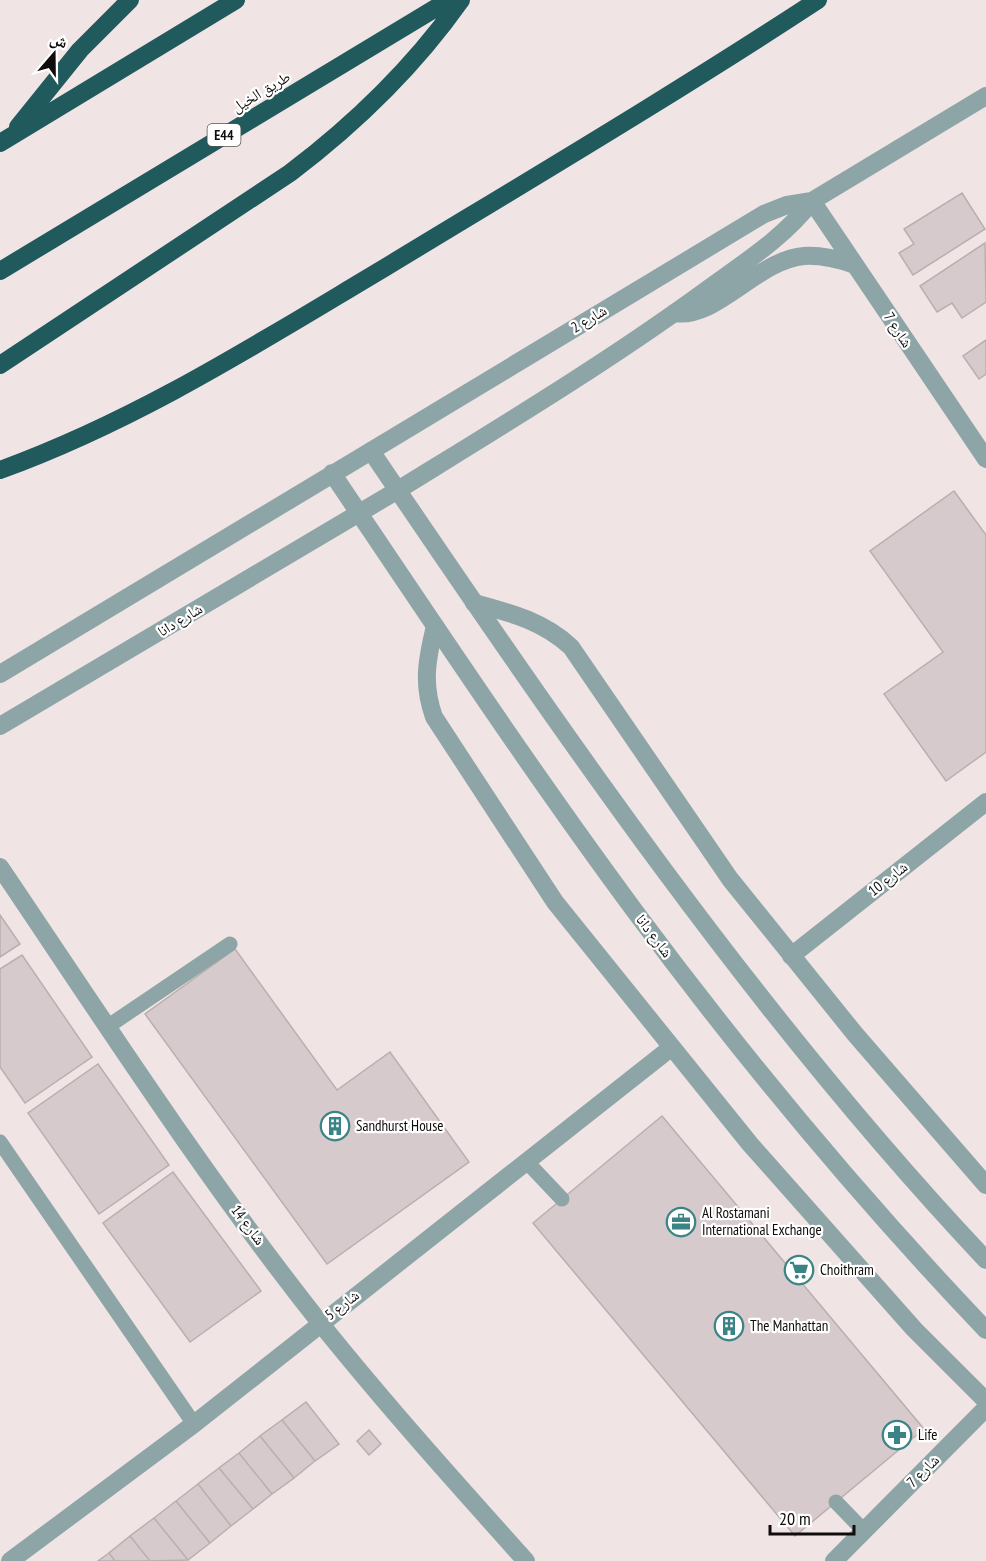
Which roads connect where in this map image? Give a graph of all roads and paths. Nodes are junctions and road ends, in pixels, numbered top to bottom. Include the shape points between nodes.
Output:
1 (130, 0) edge
2 (236, 0) edge
3 (449, 0) edge
4 (461, 0) edge
5 (818, 0) edge
6 (986, 96) edge
7 (6, 140) edge
8 (812, 201) junction
9 (855, 265) junction
10 (0, 271) edge
11 (674, 313) junction
12 (0, 365) edge
13 (371, 451) junction
14 (986, 459) edge
15 (0, 470) edge
16 (332, 473) junction
17 (398, 490) junction
18 (359, 514) junction
19 (474, 603) junction
20 (435, 626) junction
21 (0, 674) edge
22 (0, 726) edge
23 (986, 802) edge
24 (0, 867) edge
25 (230, 944) dead end
26 (791, 956) junction
27 (107, 1027) junction
28 (672, 1047) junction
29 (0, 1142) edge
30 (526, 1161) junction
31 (986, 1185) edge
32 (562, 1199) dead end
33 (986, 1260) edge
34 (320, 1322) junction
35 (986, 1330) edge
36 (986, 1401) edge
37 (986, 1408) edge
38 (194, 1424) junction
39 (836, 1502) dead end
40 (864, 1531) junction
41 (10, 1561) edge
42 (526, 1561) edge
43 (834, 1561) edge

1 - 7 highway via 80,50
2 - 7 highway
3 - 10 highway, طريق الخيل / E44
4 - 12 highway via 405,71 330,142 290,173
5 - 15 highway via 676,92 201,377 93,432
6 - 8 street, شارع 2
8 - 9 street, شارع 7
8 - 11 street, شارع 2 via 779,237
8 - 13 street, شارع 2 via 764,214
9 - 11 street via 804,256 778,262 697,313
9 - 14 street, شارع 7
11 - 17 street, شارع 2 via 582,376
13 - 16 street
13 - 17 street
16 - 18 street, شارع دانا
16 - 21 street
17 - 18 street, شارع دانا
17 - 19 street
18 - 20 street, شارع دانا
18 - 22 street, شارع دانا
19 - 26 street via 536,621 571,647 730,879
19 - 33 street via 742,971 894,1157
20 - 28 street via 425,673 426,695 434,717 555,902
20 - 35 street, شارع دانا via 595,855 708,1007 863,1195
23 - 26 street, شارع 10
24 - 27 street, شارع 14
25 - 27 lane
26 - 31 street
27 - 34 street, شارع 14
28 - 30 street, شارع 5
28 - 36 street via 831,1238
29 - 38 lane
30 - 32 lane
30 - 34 street, شارع 5
34 - 38 street, شارع 5
34 - 42 street, شارع 14 via 415,1437
37 - 40 street, شارع 7
38 - 41 street, شارع 5
39 - 40 lane
40 - 43 street, شارع 7

